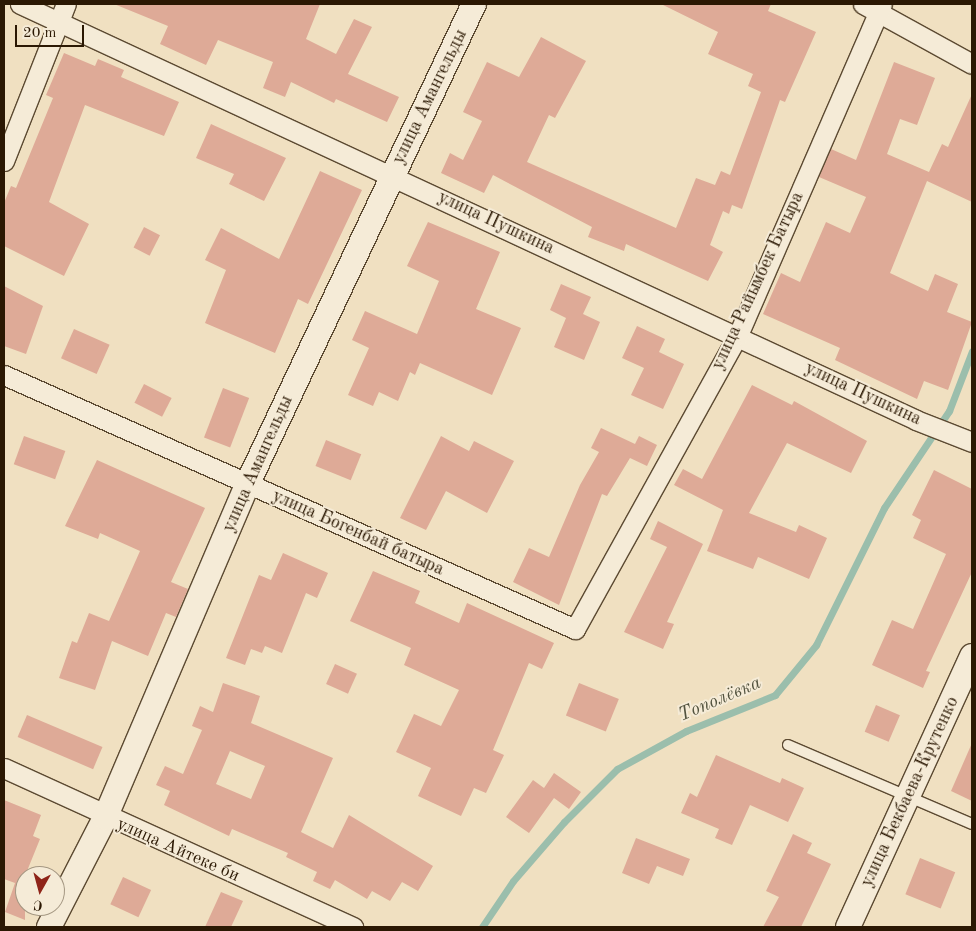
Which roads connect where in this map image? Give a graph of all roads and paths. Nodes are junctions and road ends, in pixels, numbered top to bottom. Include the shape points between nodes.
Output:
1 (20, 4) edge
2 (66, 4) edge
3 (474, 4) edge
4 (874, 7) edge
5 (59, 23) junction
6 (972, 64) edge
7 (4, 161) edge
8 (392, 176) junction
9 (738, 335) junction
10 (4, 375) edge
11 (972, 442) edge
12 (247, 485) junction
13 (575, 629) joint
14 (972, 656) edge
15 (788, 745) dead end
16 (4, 768) edge
17 (908, 795) junction
18 (105, 818) junction
19 (972, 824) edge
20 (50, 927) edge
21 (353, 927) edge
22 (848, 927) edge

1 - 5 street, улица Пушкина
2 - 5 street
3 - 8 street, улица Амангельды
4 - 6 street
4 - 9 street, улица Райымбек Батыра
5 - 7 street
5 - 8 street, улица Пушкина
8 - 9 street, улица Пушкина
8 - 12 street, улица Амангельды
9 - 11 street, улица Пушкина via 916,420
9 - 13 street, улица Райымбек Батыра
10 - 12 street, улица Богенбай батыра
12 - 13 street, улица Богенбай батыра
12 - 18 street, улица Амангельды
14 - 17 street, улица Бекбаева-Крутенко
15 - 17 lane
16 - 18 street, улица Айтеке би
17 - 19 lane
17 - 22 street, улица Бекбаева-Крутенко
18 - 20 street, улица Амангельды
18 - 21 street, улица Айтеке би

